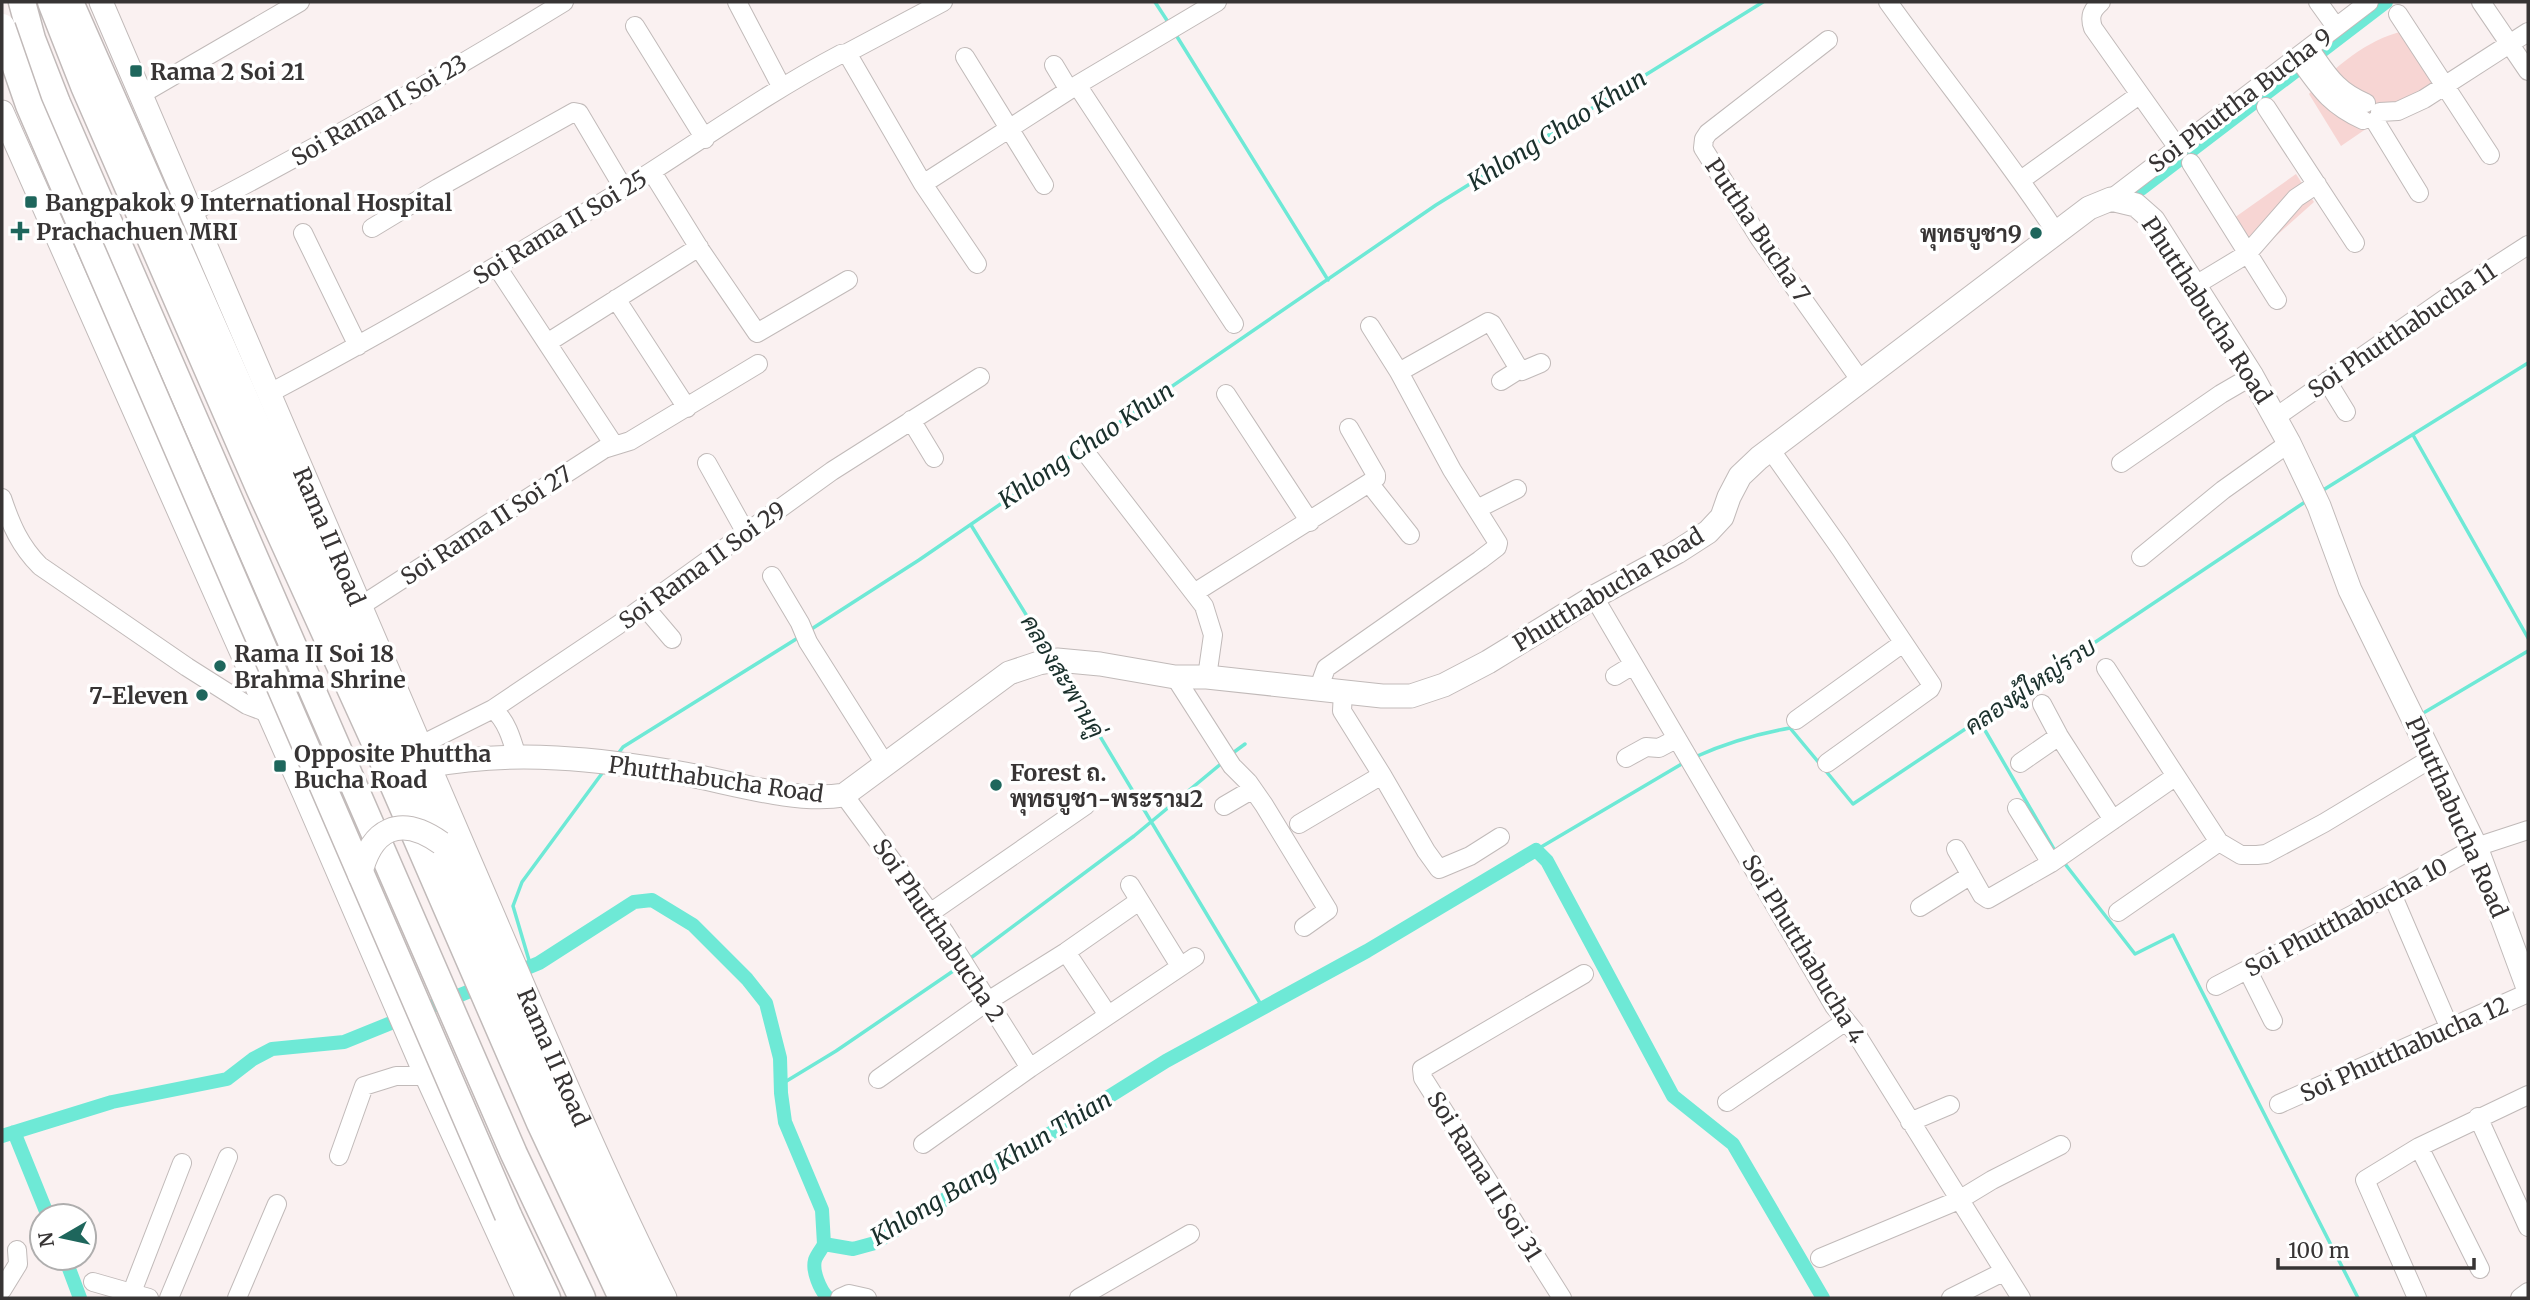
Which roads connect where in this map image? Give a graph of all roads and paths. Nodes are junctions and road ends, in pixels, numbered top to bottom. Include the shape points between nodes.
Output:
1 (8, 2) edge
2 (22, 2) edge
3 (50, 2) edge
4 (68, 2) edge
5 (100, 2) edge
6 (300, 2) edge
7 (564, 2) edge
8 (737, 2) edge
9 (943, 2) edge
10 (1217, 2) edge
11 (1888, 2) edge
12 (2101, 2) edge
13 (2318, 2) edge
14 (2369, 2) edge
15 (2481, 2) edge
16 (2398, 14) dead end
17 (2, 24) edge
18 (635, 26) dead end
19 (2336, 27) junction
20 (2528, 32) edge
21 (2, 38) edge
22 (1828, 40) dead end
23 (2511, 44) junction
24 (2303, 52) junction
25 (847, 53) junction
26 (965, 57) dead end
27 (1054, 65) dead end
28 (2528, 71) edge
29 (2444, 85) junction
30 (781, 86) junction
31 (1073, 87) junction
32 (140, 95) junction
33 (2139, 95) junction
34 (2266, 107) dead end
35 (2, 112) edge
36 (2371, 114) junction
37 (1009, 128) junction
38 (705, 139) junction
39 (2178, 148) junction
40 (2490, 155) dead end
41 (2191, 163) dead end
42 (652, 172) junction
43 (2021, 180) junction
44 (923, 184) junction
45 (2317, 184) junction
46 (1044, 186) dead end
47 (624, 189) junction
48 (2419, 193) dead end
49 (2111, 199) junction
50 (191, 213) junction
51 (372, 228) dead end
52 (2055, 231) junction
53 (303, 233) dead end
54 (2355, 243) dead end
55 (2528, 245) edge
56 (699, 247) junction
57 (2247, 254) junction
58 (977, 264) dead end
59 (497, 267) junction
60 (848, 280) dead end
61 (2194, 286) junction
62 (616, 299) junction
63 (2277, 300) dead end
64 (1234, 324) dead end
65 (1370, 326) dead end
66 (547, 343) junction
67 (358, 346) junction
68 (1541, 363) dead end
69 (758, 364) dead end
70 (1520, 369) junction
71 (1399, 372) junction
72 (2252, 376) junction
73 (980, 377) dead end
74 (1501, 381) dead end
75 (1861, 381) junction
76 (2327, 381) junction
77 (268, 394) junction
78 (1226, 394) dead end
79 (687, 408) junction
80 (2346, 412) dead end
81 (2276, 417) junction
82 (911, 420) junction
83 (1349, 428) dead end
84 (2290, 443) junction
85 (614, 445) junction
86 (1770, 449) junction
87 (1086, 453) dead end
88 (934, 458) dead end
89 (707, 463) dead end
90 (2121, 463) dead end
91 (1369, 483) junction
92 (1517, 489) dead end
93 (2, 498) edge
94 (1477, 509) junction
95 (1310, 522) junction
96 (746, 533) junction
97 (1410, 536) dead end
98 (2141, 557) dead end
99 (772, 576) dead end
100 (1194, 593) junction
101 (1594, 597) junction
102 (645, 606) junction
103 (359, 607) junction
104 (672, 639) dead end
105 (1903, 643) junction
106 (1633, 665) junction
107 (2106, 668) dead end
108 (1615, 676) dead end
109 (1175, 677) junction
110 (1207, 677) junction
111 (1318, 690) junction
112 (1343, 692) junction
113 (2042, 704) dead end
114 (493, 709) junction
115 (268, 713) junction
116 (1796, 720) dead end
117 (2059, 736) junction
118 (376, 745) junction
119 (1683, 751) junction
120 (424, 756) junction
121 (517, 758) junction
122 (1626, 758) dead end
123 (2432, 758) junction
124 (324, 760) junction
125 (1827, 763) dead end
126 (2020, 763) dead end
127 (884, 764) junction
128 (1382, 775) junction
129 (2176, 776) junction
130 (1252, 789) junction
131 (844, 795) junction
132 (1086, 805) dead end
133 (1224, 806) dead end
134 (2017, 808) dead end
135 (2113, 820) junction
136 (1299, 824) dead end
137 (2528, 830) edge
138 (1500, 837) dead end
139 (2219, 842) junction
140 (441, 843) junction
141 (2476, 847) junction
142 (1956, 849) dead end
143 (2051, 863) junction
144 (1971, 875) junction
145 (360, 876) junction
146 (2392, 894) junction
147 (1920, 907) dead end
148 (2118, 912) dead end
149 (930, 913) junction
150 (1304, 927) dead end
151 (1066, 952) junction
152 (2248, 971) junction
153 (1584, 974) dead end
154 (2216, 986) dead end
155 (2528, 988) edge
156 (2528, 993) edge
157 (988, 1001) junction
158 (1108, 1015) junction
159 (1846, 1021) junction
160 (2273, 1021) dead end
161 (2450, 1029) junction
162 (1030, 1068) junction
163 (424, 1070) junction
164 (878, 1079) dead end
165 (2528, 1095) edge
166 (1727, 1102) dead end
167 (2279, 1104) dead end
168 (1950, 1105) dead end
169 (2478, 1117) junction
170 (1910, 1122) junction
171 (923, 1144) dead end
172 (2061, 1146) dead end
173 (2419, 1147) junction
174 (340, 1156) dead end
175 (228, 1157) dead end
176 (182, 1163) dead end
177 (1959, 1199) junction
178 (277, 1204) dead end
179 (2528, 1227) edge
180 (1190, 1234) dead end
181 (17, 1250) dead end
182 (1819, 1258) dead end
183 (2480, 1269) dead end
184 (2003, 1272) junction
185 (93, 1282) dead end
186 (2, 1290) edge
187 (2528, 1292) edge
188 (141, 1295) edge
189 (169, 1298) edge
190 (237, 1298) edge
191 (528, 1298) edge
192 (547, 1298) edge
193 (565, 1298) edge
194 (582, 1298) edge
195 (613, 1298) edge
196 (622, 1298) edge
197 (648, 1298) edge
198 (665, 1298) edge
199 (840, 1298) edge
200 (867, 1298) edge
201 (1079, 1298) edge
202 (1562, 1298) edge
203 (1951, 1298) edge
204 (2021, 1298) edge
205 (2417, 1298) edge
206 (2520, 1298) edge

1 - 124 highway via 31,68 111,253 254,560
2 - 194 highway via 57,103 514,1154
3 - 118 highway via 149,237
3 - 195 highway via 71,68 109,156 540,1142
4 - 118 main road, Rama II Road via 250,426
4 - 140 highway
5 - 32 main road, Rama II Road
6 - 32 street
7 - 50 street, Soi Rama II Soi 23 via 444,75
8 - 30 street
9 - 25 street, Soi Rama II Soi 25
10 - 31 street
11 - 43 street
12 - 33 street via 2093,9 2092,27
13 - 19 street
14 - 19 street, Soi Phuttha Bucha 9
15 - 23 street
16 - 29 street
17 - 145 highway, bridge via 29,106
18 - 38 street
19 - 24 street, Soi Phuttha Bucha 9
20 - 23 street
21 - 124 main road via 94,254 215,509
22 - 75 street, Puttha Bucha 7 via 1708,133 1703,148 1760,239
23 - 28 street
23 - 29 street
24 - 36 street via 2330,101 2341,110
24 - 39 street, Soi Phuttha Bucha 9
25 - 30 street, Soi Rama II Soi 25
25 - 44 street
26 - 37 street
27 - 31 street
29 - 36 street via 2398,111
29 - 40 street
30 - 38 street, Soi Rama II Soi 25
31 - 37 street
31 - 64 street
32 - 50 main road, Rama II Road
33 - 39 street
33 - 43 street
34 - 45 street
35 - 115 main road
36 - 48 street
37 - 44 street
37 - 46 street
38 - 42 street, Soi Rama II Soi 25
39 - 49 street, Soi Phuttha Bucha 9
41 - 57 street
42 - 47 street, Soi Rama II Soi 25
42 - 56 street
43 - 52 street
44 - 58 street
45 - 54 street
45 - 57 street via 2296,198
47 - 51 street via 579,113 574,112
47 - 59 street, Soi Rama II Soi 25
49 - 52 main road, Phutthabucha Road
49 - 61 main road, Phutthabucha Road via 2136,205 2153,220
50 - 77 main road, Rama II Road
52 - 75 main road, Phutthabucha Road
53 - 67 street
55 - 76 street, Soi Phutthabucha 11
56 - 60 street via 757,333
56 - 62 street
57 - 61 street
57 - 63 street
59 - 66 street
59 - 67 street, Soi Rama II Soi 25
61 - 72 main road, Phutthabucha Road
62 - 66 street
62 - 79 street
65 - 71 street
66 - 85 street
67 - 77 street, Soi Rama II Soi 25
68 - 70 street
69 - 79 street, Soi Rama II Soi 27
70 - 71 street via 1488,322
70 - 74 street
71 - 94 street
72 - 81 main road, Phutthabucha Road
72 - 90 street
73 - 82 street, Soi Rama II Soi 29
75 - 86 main road, Phutthabucha Road
76 - 80 street
76 - 81 street, Soi Phutthabucha 11
77 - 103 main road, Rama II Road
78 - 95 street
79 - 85 street, Soi Rama II Soi 27 via 630,441
81 - 84 main road, Phutthabucha Road
82 - 88 street
82 - 96 street, Soi Rama II Soi 29
83 - 91 street via 1376,475
84 - 98 street
84 - 123 main road, Phutthabucha Road via 2350,590
85 - 103 street, Soi Rama II Soi 27
86 - 101 main road, Phutthabucha Road via 1740,476 1722,517 1708,532
86 - 105 street
87 - 100 street
89 - 96 street
91 - 95 street
91 - 97 street
92 - 94 street
93 - 115 street via 15,534 40,566 187,667
94 - 111 street via 1497,547 1326,668
95 - 100 street
96 - 102 street, Soi Rama II Soi 29
99 - 127 street
100 - 110 street via 1204,606 1213,635
101 - 106 street, Soi Phutthabucha 4
101 - 112 main road, Phutthabucha Road via 1444,685 1411,696
102 - 104 street
102 - 114 street, Soi Rama II Soi 29
103 - 120 main road, Rama II Road
105 - 116 street
105 - 125 street via 1931,687
106 - 108 street
106 - 119 street, Soi Phutthabucha 4
107 - 129 street
109 - 110 main road, Phutthabucha Road
109 - 127 main road, Phutthabucha Road via 1100,664 1048,661 1009,673
109 - 130 street
110 - 111 main road, Phutthabucha Road
111 - 112 main road, Phutthabucha Road
112 - 128 street via 1342,711
113 - 117 street
114 - 120 street, Soi Rama II Soi 29
114 - 121 street via 510,735
115 - 163 main road
117 - 126 street
117 - 135 street
118 - 196 highway, Rama II Road
119 - 122 street via 1646,747
119 - 159 street, Soi Phutthabucha 4
120 - 121 main road, Phutthabucha Road
120 - 198 main road, Rama II Road via 601,1163
121 - 131 main road, Phutthabucha Road via 628,765 804,797
123 - 139 street via 2266,854 2241,855
123 - 141 main road, Phutthabucha Road
124 - 193 highway via 470,1099
127 - 131 main road, Phutthabucha Road
128 - 136 street
128 - 138 street via 1439,869
129 - 135 street
129 - 139 street
130 - 133 street
130 - 150 street via 1328,910
131 - 149 street, Soi Phutthabucha 2
132 - 149 street
134 - 143 street
135 - 143 street
137 - 141 street, Soi Phutthabucha 10
139 - 148 street
140 - 145 main road, bridge via 416,829 389,831 370,847
140 - 197 highway via 590,1180
141 - 146 street, Soi Phutthabucha 10
141 - 155 main road, Phutthabucha Road
142 - 144 street
143 - 144 street via 1987,899
144 - 147 street
145 - 192 highway, bridge
146 - 152 street, Soi Phutthabucha 10
146 - 161 street
149 - 157 street, Soi Phutthabucha 2
151 - 157 street
151 - 158 street
151 - 158 street via 1135,893 1188,961
152 - 154 street, Soi Phutthabucha 10
152 - 160 street
153 - 202 street, Soi Rama II Soi 31 via 1422,1069 1423,1078
156 - 161 street, Soi Phutthabucha 12
157 - 162 street, Soi Phutthabucha 2
157 - 164 street
158 - 162 street
159 - 166 street
159 - 170 street, Soi Phutthabucha 4
161 - 167 street, Soi Phutthabucha 12
162 - 171 street
163 - 174 street via 364,1086
163 - 191 main road
165 - 169 street
168 - 170 street
169 - 173 street
169 - 179 street
170 - 177 street, Soi Phutthabucha 4
172 - 177 street
173 - 183 street
173 - 205 street via 2364,1180
175 - 189 street
176 - 188 street
177 - 182 street
177 - 184 street, Soi Phutthabucha 4
178 - 190 street
180 - 201 street
181 - 186 street via 18,1264
184 - 203 street
184 - 204 street, Soi Phutthabucha 4
185 - 188 street
187 - 206 street
199 - 200 street via 849,1294

